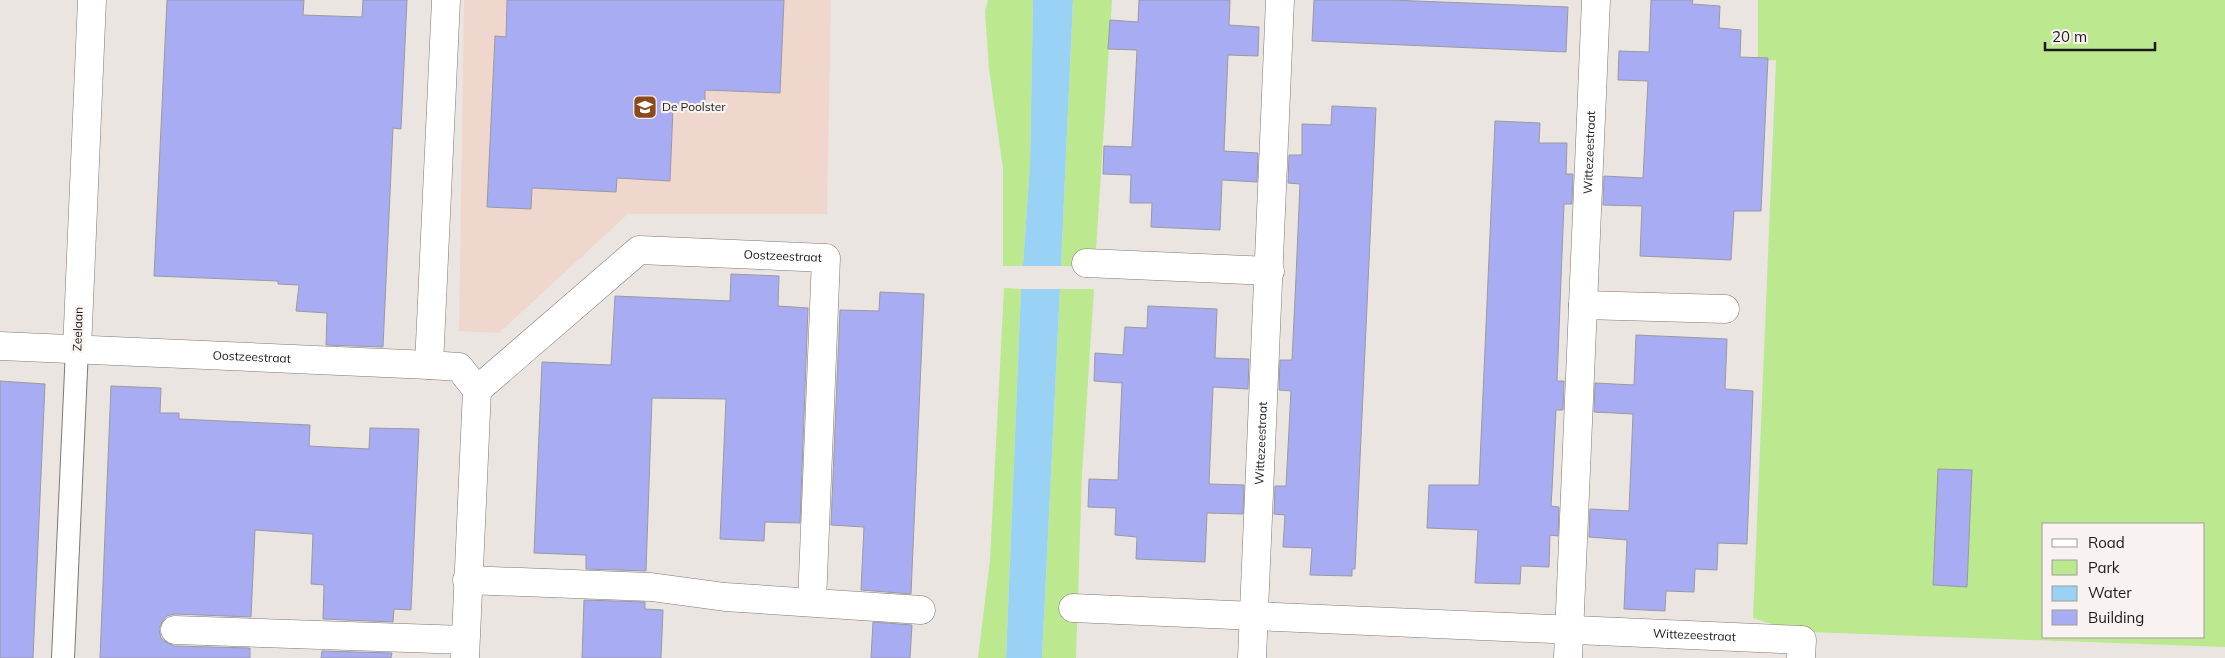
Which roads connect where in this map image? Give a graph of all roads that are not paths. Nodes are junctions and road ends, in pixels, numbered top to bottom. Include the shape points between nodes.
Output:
1 (92, 0) edge
2 (446, 0) edge
3 (1280, 0) edge
4 (1596, 0) edge
5 (1086, 264) dead end
6 (1270, 271) junction
7 (1583, 304) junction
8 (1724, 309) dead end
9 (0, 346) edge
10 (77, 349) junction
11 (429, 365) junction
12 (477, 390) junction
13 (467, 580) junction
14 (812, 602) junction
15 (1073, 608) dead end
16 (921, 610) dead end
17 (1254, 616) junction
18 (1569, 629) junction
19 (175, 630) dead end
20 (465, 649) edge
21 (63, 658) edge
22 (1252, 658) edge
23 (1568, 658) edge
24 (1802, 658) edge

1 - 10 street, Zeelaan
2 - 11 street
3 - 6 street, Wittezeestraat
4 - 7 street, Wittezeestraat
5 - 6 street
6 - 17 street, Wittezeestraat
7 - 8 street
7 - 18 street, Wittezeestraat
9 - 10 street, Oostzeestraat
10 - 11 street, Oostzeestraat
10 - 21 street, Zeelaan
11 - 12 street, Oostzeestraat via 459,367
12 - 13 street
12 - 14 street, Oostzeestraat via 639,250 826,258
13 - 14 street via 650,588 725,597
13 - 20 street
14 - 16 street
15 - 17 street, Wittezeestraat
17 - 18 street, Wittezeestraat
17 - 22 street, Wittezeestraat
18 - 23 street, Wittezeestraat
18 - 24 street, Wittezeestraat via 1802,640
19 - 20 street

